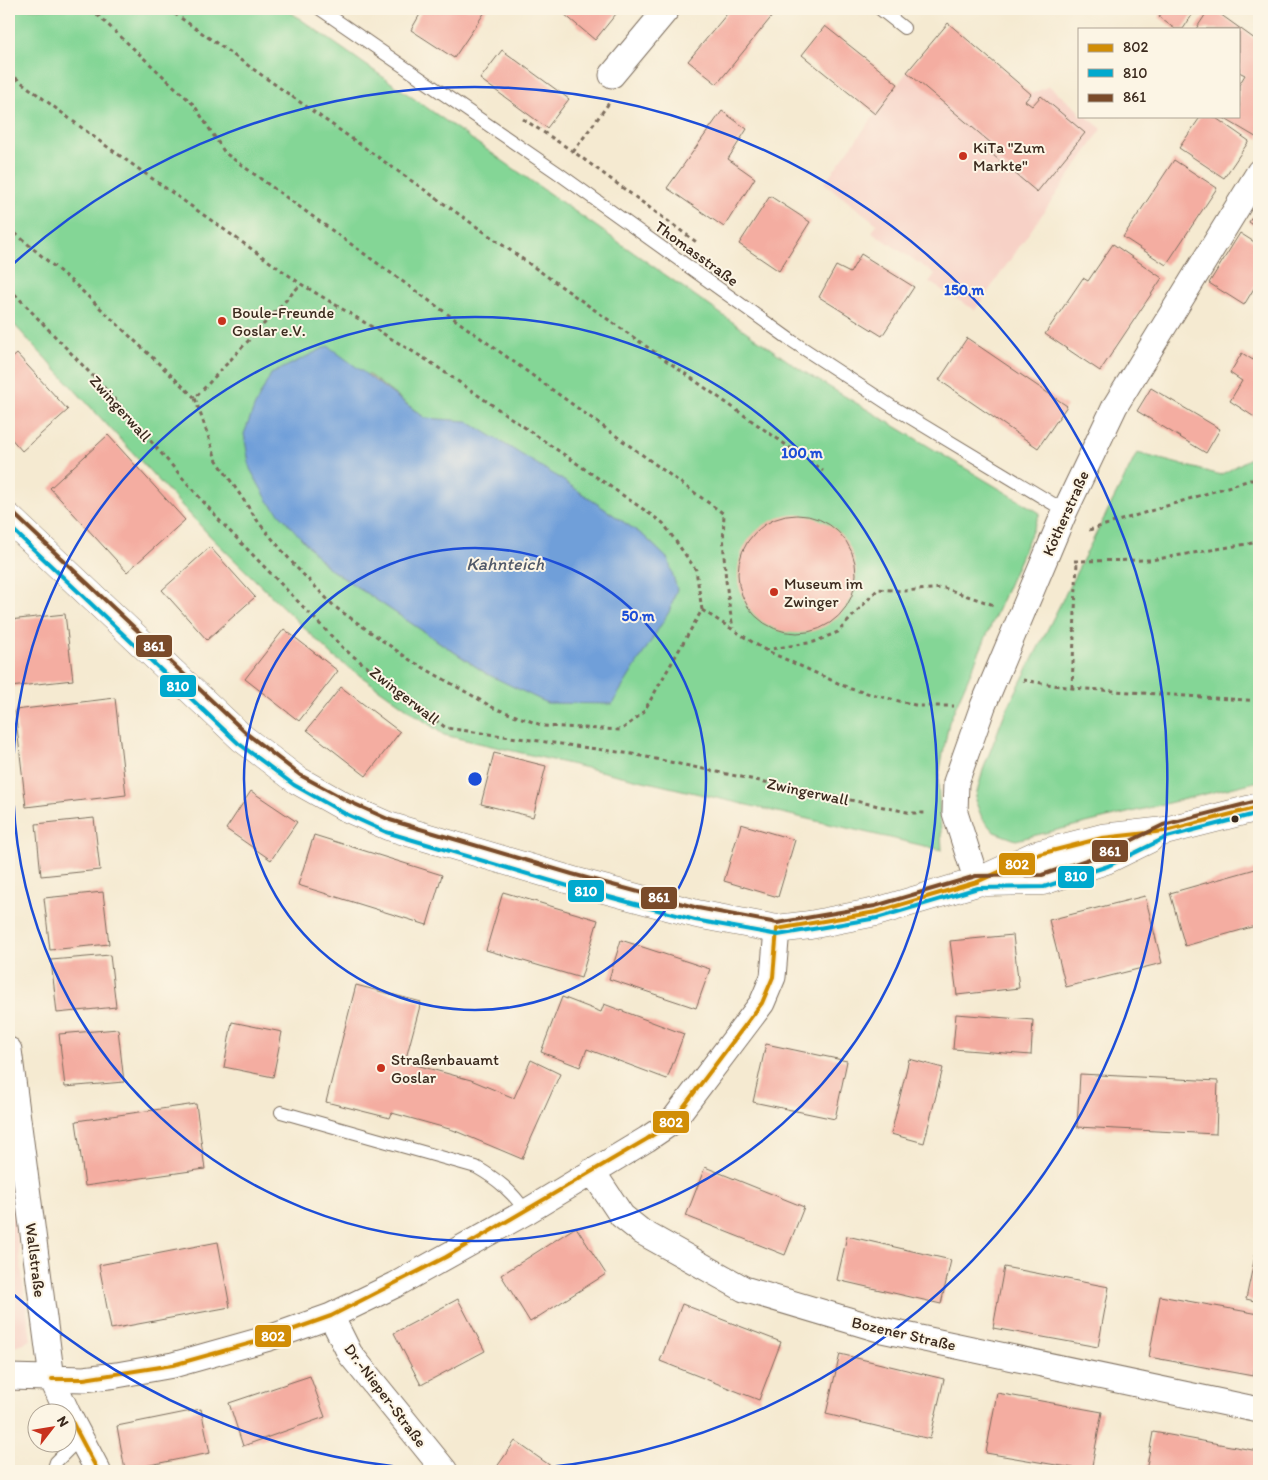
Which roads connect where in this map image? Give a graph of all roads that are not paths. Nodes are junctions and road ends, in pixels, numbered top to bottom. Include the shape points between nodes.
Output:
1 (320, 9) edge
2 (667, 9) edge
3 (880, 9) edge
4 (904, 28) dead end
5 (612, 75) road end
6 (1259, 172) edge
7 (1065, 511) junction
8 (9, 518) edge
9 (1259, 807) edge
10 (977, 882) junction
11 (777, 929) junction
12 (9, 1050) edge
13 (281, 1112) dead end
14 (592, 1171) junction
15 (526, 1212) junction
16 (331, 1316) junction
17 (9, 1377) edge
18 (52, 1380) junction
19 (62, 1402) edge
20 (1259, 1410) edge
21 (79, 1439) joint
22 (53, 1471) edge
23 (98, 1471) edge
24 (445, 1471) edge

1 - 7 lane, Thomasstraße via 792,341 896,409
2 - 5 street
3 - 4 lane
6 - 7 street, Kötherstraße via 1115,406
7 - 10 street, Kötherstraße via 983,706 956,782 955,813
8 - 11 main road via 242,738 297,780 345,807 388,826 570,880 697,914
9 - 10 main road via 1165,831 1102,838 1036,855
10 - 11 main road via 876,912
11 - 14 street via 773,977 762,1003 697,1090 672,1122
12 - 18 street, Wallstraße
13 - 15 lane via 476,1167 503,1184
14 - 15 street
14 - 20 street, Bozener Straße via 622,1216 642,1232 744,1289 882,1330
15 - 16 street via 395,1285
16 - 18 street via 269,1338 173,1365 84,1379
16 - 24 street, Dr.-Nieper-Straße via 350,1354
17 - 18 street via 32,1376
18 - 19 street, Wallstraße
21 - 22 lane via 56,1462
21 - 23 street, Wallstraße

